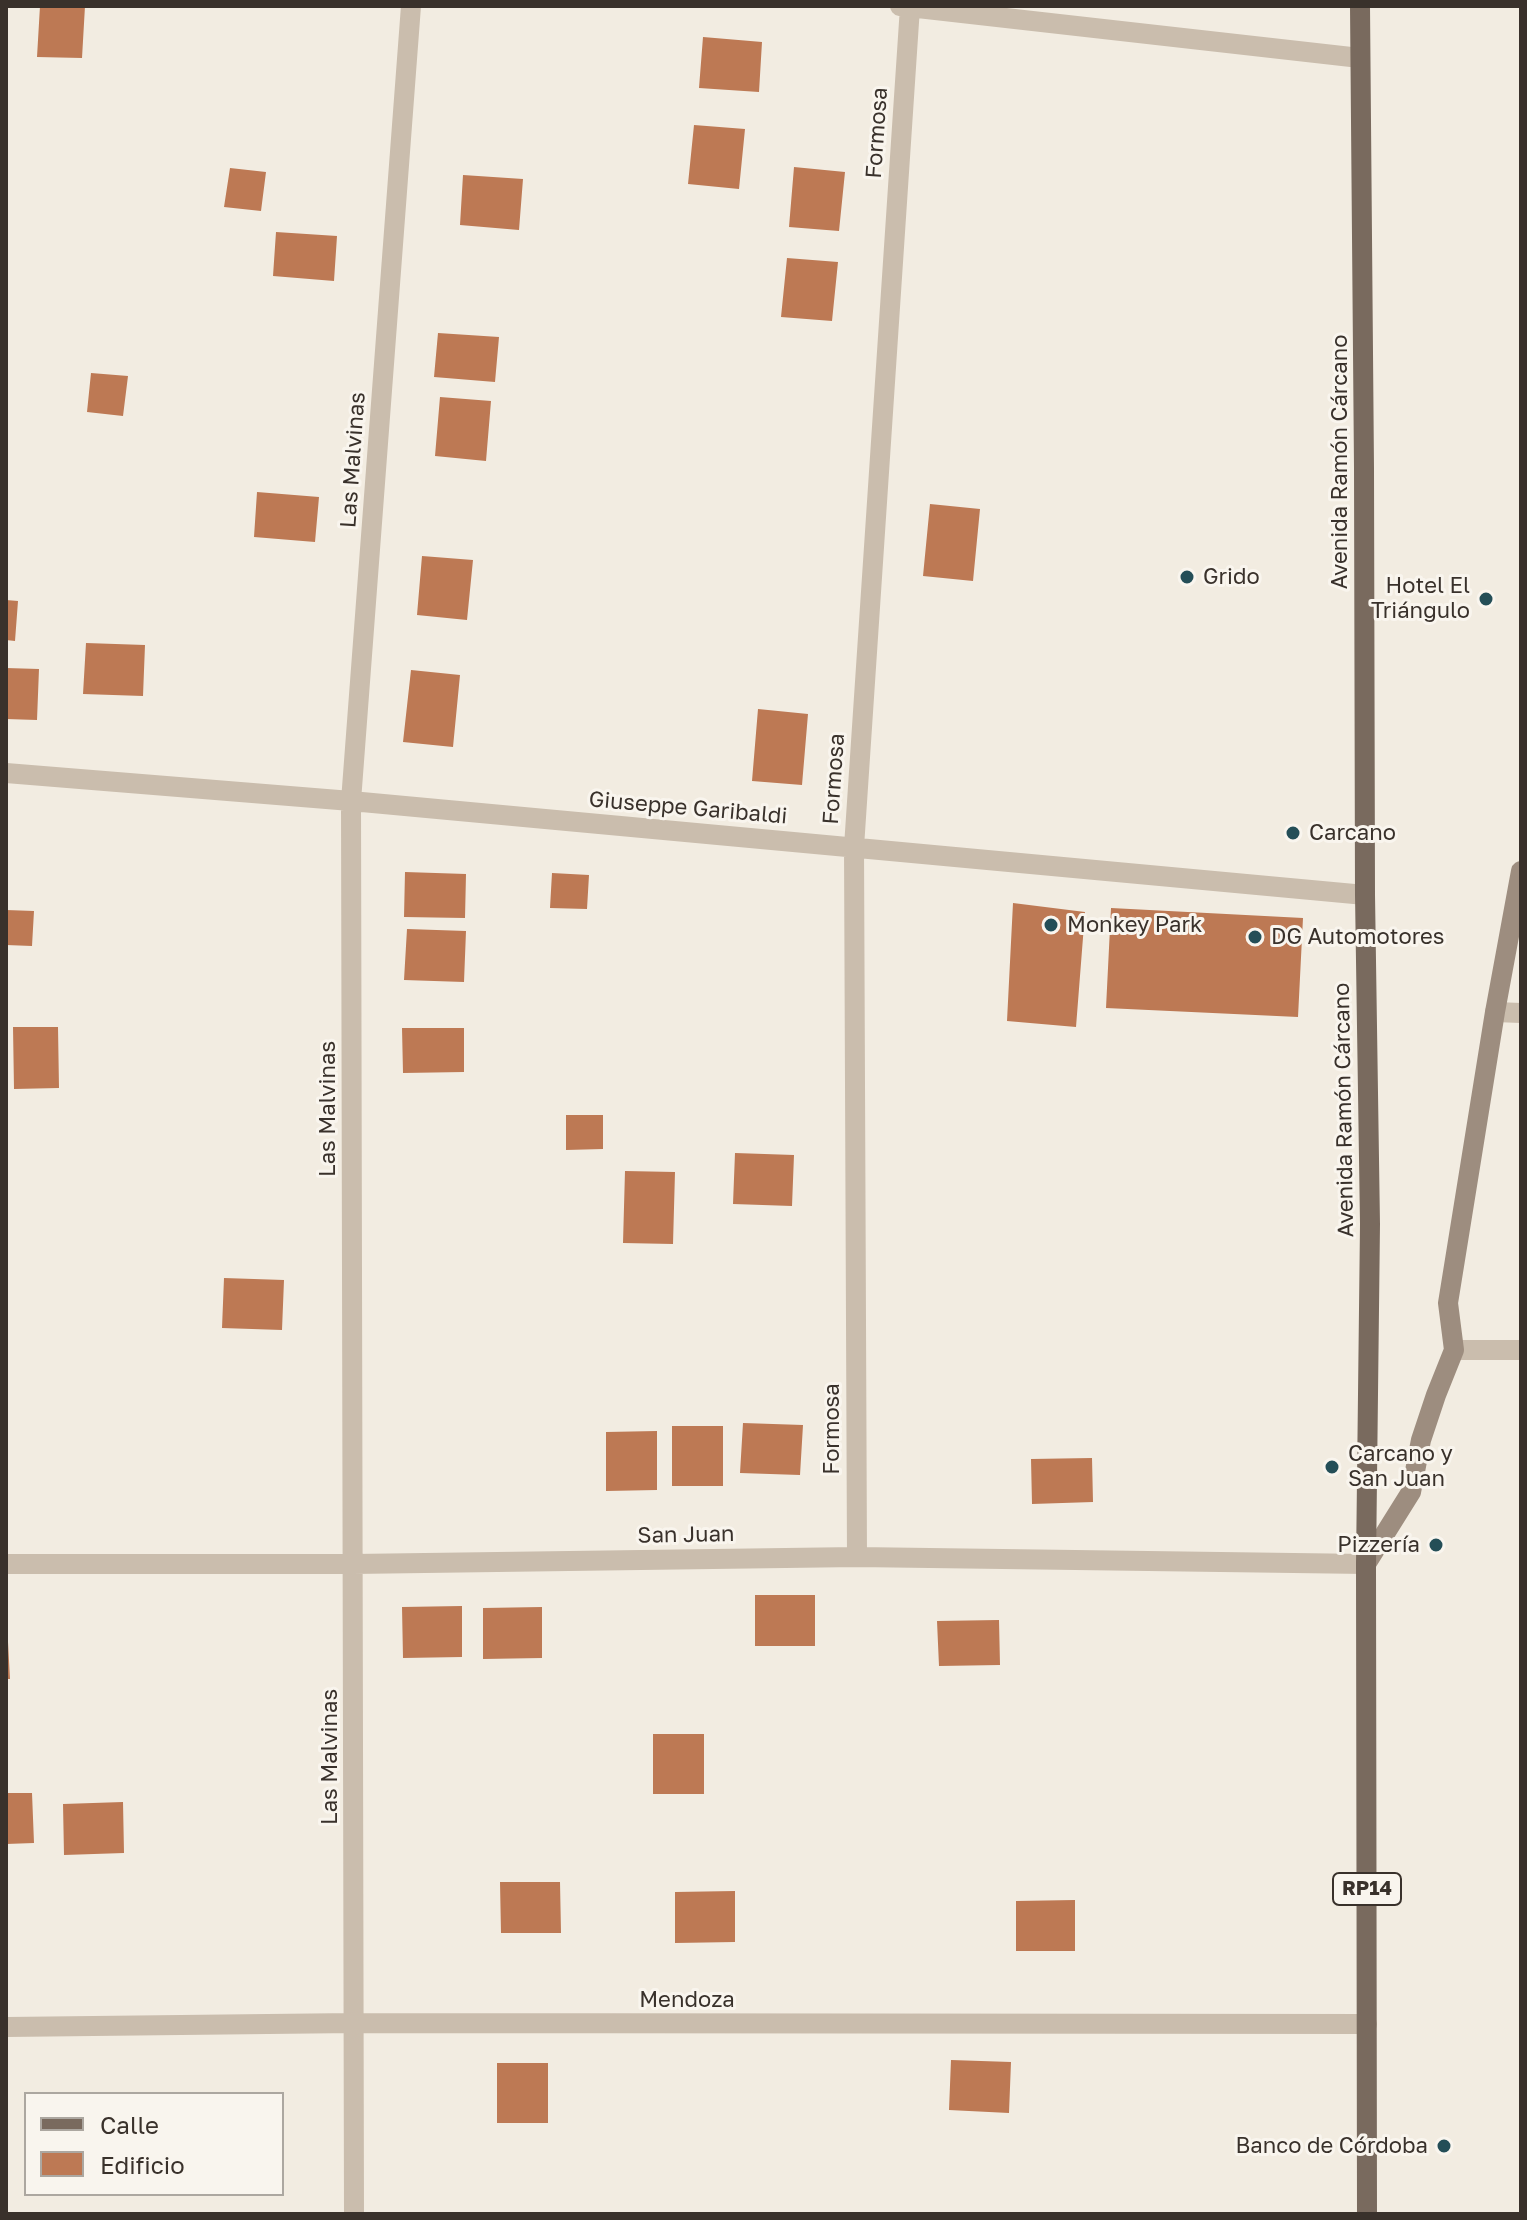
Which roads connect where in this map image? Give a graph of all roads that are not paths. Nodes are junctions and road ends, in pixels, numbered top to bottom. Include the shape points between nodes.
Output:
1 (411, 6) edge
2 (900, 6) edge
3 (1360, 6) edge
4 (910, 7) edge
5 (1360, 58) junction
6 (6, 773) edge
7 (351, 801) junction
8 (854, 847) junction
9 (1521, 871) edge
10 (1365, 895) junction
11 (1495, 1012) junction
12 (1521, 1013) edge
13 (1454, 1350) junction
14 (1521, 1350) edge
15 (857, 1557) junction
16 (6, 1564) edge
17 (353, 1564) junction
18 (1366, 1564) junction
19 (355, 2023) junction
20 (1367, 2024) junction
21 (6, 2027) edge
22 (354, 2214) edge
23 (1367, 2214) edge

1 - 7 street, Las Malvinas
2 - 4 street
3 - 5 main road, Avenida Ramón Cárcano / RP14
4 - 5 street
4 - 8 street, Formosa
5 - 10 main road, Avenida Ramón Cárcano / RP14
6 - 7 street, Giuseppe Garibaldi
7 - 8 street, Giuseppe Garibaldi
7 - 17 street, Las Malvinas
8 - 10 street, Giuseppe Garibaldi
8 - 15 street, Formosa
9 - 11 main road
10 - 18 main road, Avenida Ramón Cárcano / RP14 via 1370,1224
11 - 12 street
11 - 13 main road via 1448,1303
13 - 14 street
13 - 18 main road via 1421,1440 1411,1492
15 - 17 street, San Juan
15 - 18 street, San Juan
16 - 17 street, San Juan
17 - 19 street, Las Malvinas
18 - 20 main road, Avenida Ramón Cárcano / RP14
19 - 20 street, Mendoza
19 - 21 street, Mendoza
19 - 22 street, Las Malvinas
20 - 23 main road, Avenida Ramón Cárcano / RP14

